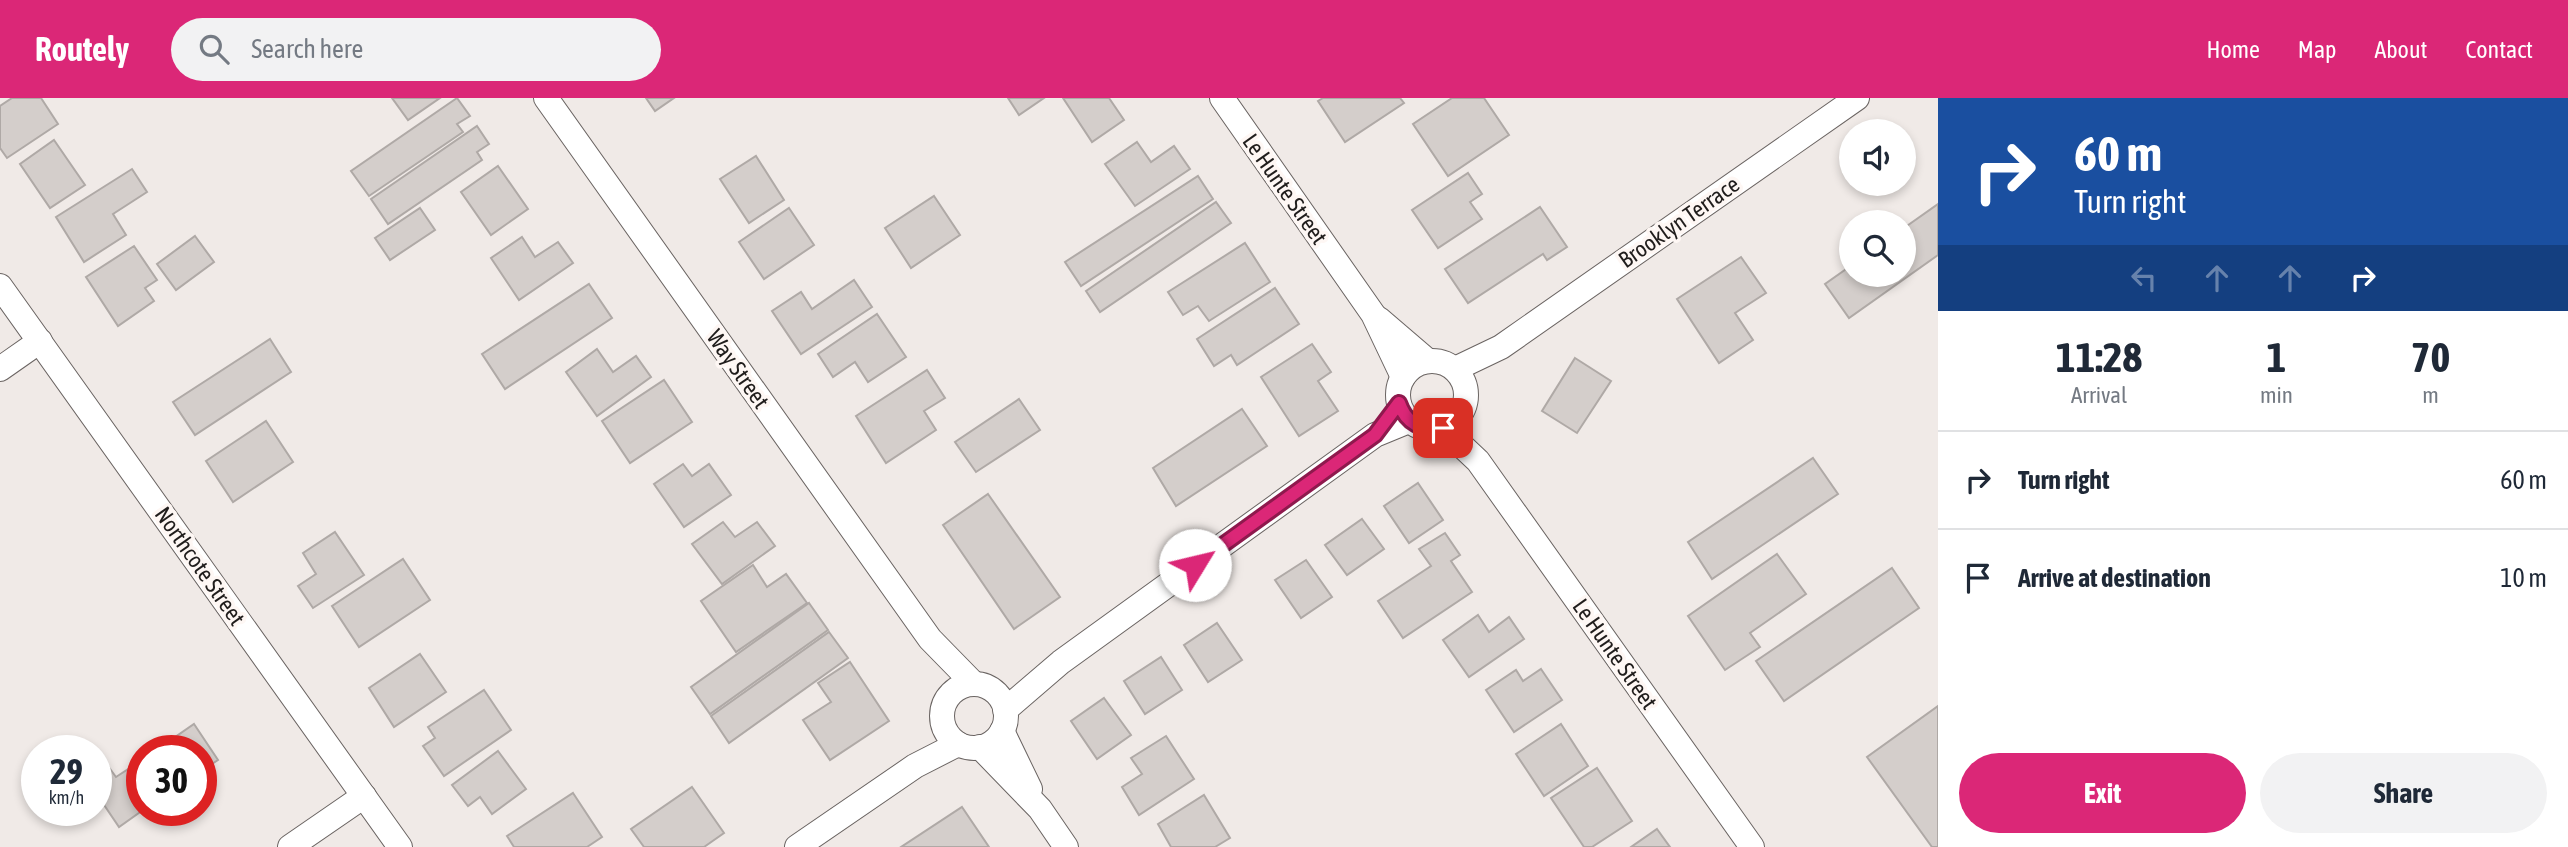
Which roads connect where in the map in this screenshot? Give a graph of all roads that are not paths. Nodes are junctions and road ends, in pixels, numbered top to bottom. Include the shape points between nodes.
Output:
1 (546, 98) edge
2 (1222, 98) edge
3 (1857, 98) edge
4 (0, 286) edge
5 (1373, 314) junction
6 (40, 341) junction
7 (1428, 361) junction
8 (0, 369) edge
9 (1403, 377) junction
10 (1460, 378) junction
11 (1404, 412) junction
12 (1451, 423) junction
13 (986, 702) junction
14 (962, 742) junction
15 (364, 796) junction
16 (1040, 809) junction
17 (290, 847) edge
18 (400, 847) edge
19 (797, 847) edge
20 (1066, 847) edge
21 (1752, 847) edge

1 - 13 street, Way Street via 930,639
2 - 5 street, Le Hunte Street
3 - 10 street, Brooklyn Terrace
4 - 6 street, Northcote Street
5 - 7 street, Le Hunte Street
5 - 9 street, Le Hunte Street
6 - 8 street
6 - 15 street, Northcote Street
7 - 9 street
7 - 10 street via 1447,364
9 - 11 street via 1398,394
10 - 12 street via 1464,408
11 - 12 street via 1426,429
11 - 13 street via 1061,662
12 - 21 street, Le Hunte Street
13 - 14 street via 995,740
13 - 14 street via 945,701 943,723
13 - 16 street, Way Street
14 - 16 street, Way Street
14 - 19 street via 915,766
15 - 17 street
15 - 18 street, Northcote Street
16 - 20 street, Way Street

